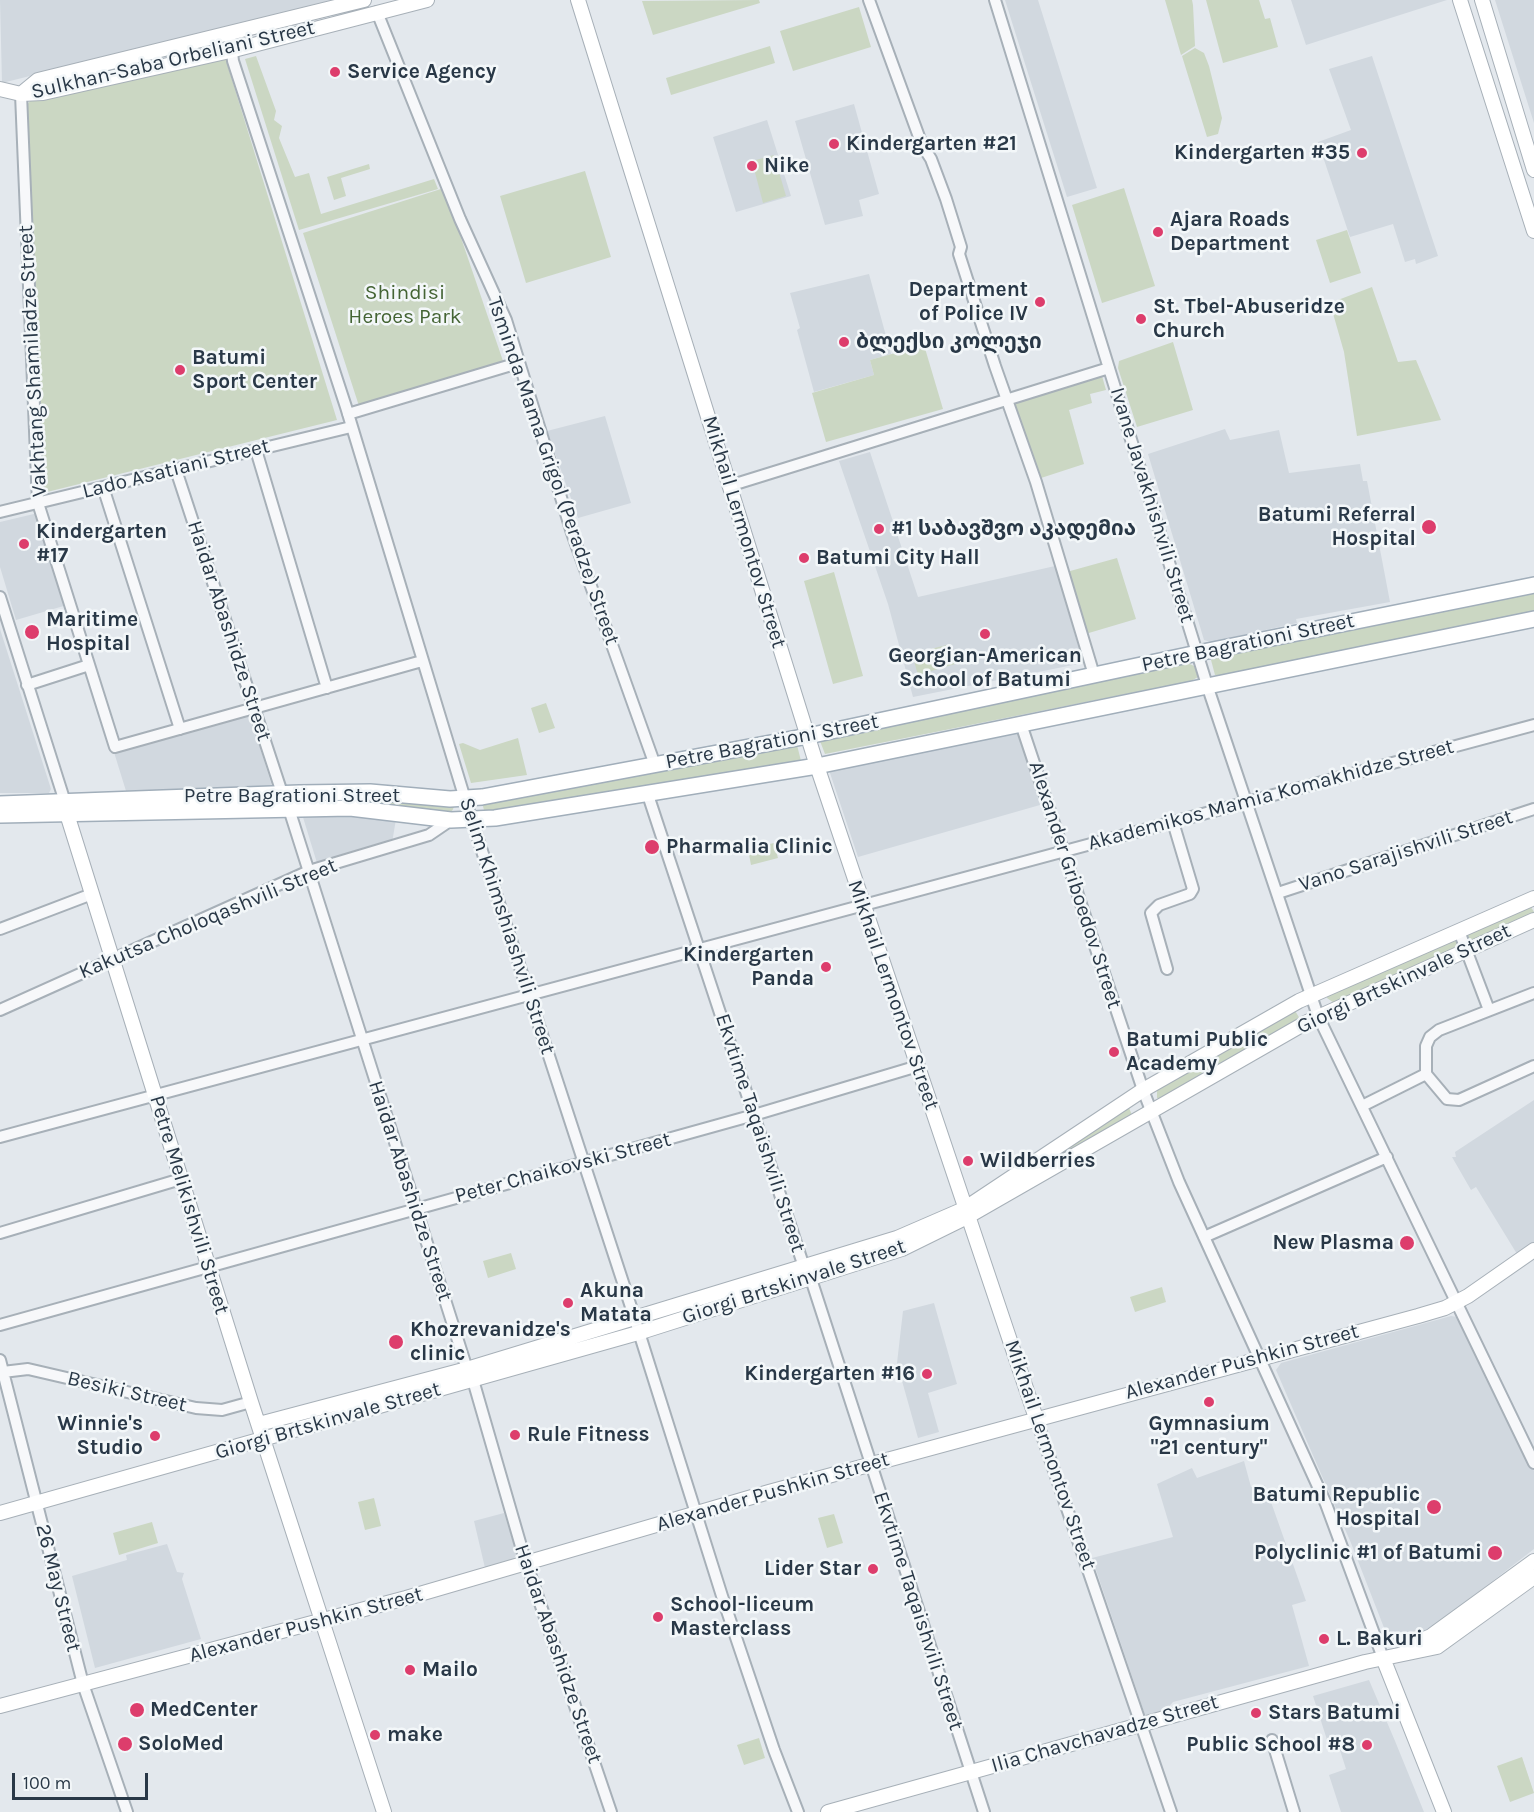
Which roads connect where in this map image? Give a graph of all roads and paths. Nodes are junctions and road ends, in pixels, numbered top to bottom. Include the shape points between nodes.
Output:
1 (364, 0) edge
2 (427, 0) edge
3 (578, 0) edge
4 (869, 0) edge
5 (995, 0) edge
6 (1460, 0) edge
7 (1482, 0) edge
8 (377, 12) junction
9 (230, 35) junction
10 (230, 51) junction
11 (0, 89) edge
12 (21, 94) junction
13 (1534, 170) edge
14 (1534, 231) edge
15 (518, 363) junction
16 (1109, 368) junction
17 (1007, 400) junction
18 (348, 414) junction
19 (351, 427) junction
20 (256, 450) junction
21 (176, 470) junction
22 (729, 486) junction
23 (103, 487) junction
24 (38, 503) junction
25 (0, 512) edge
26 (1534, 585) edge
27 (0, 597) edge
28 (1534, 619) edge
29 (1198, 653) junction
30 (422, 661) junction
31 (89, 665) junction
32 (1094, 675) junction
33 (27, 685) junction
34 (1207, 685) junction
35 (327, 688) junction
36 (255, 708) junction
37 (1021, 724) junction
38 (1534, 725) edge
39 (180, 729) junction
40 (808, 736) junction
41 (656, 765) junction
42 (817, 766) junction
43 (282, 793) junction
44 (648, 795) junction
45 (465, 799) junction
46 (1246, 802) junction
47 (0, 804) edge
48 (66, 808) junction
49 (289, 808) junction
50 (1534, 809) edge
51 (0, 815) edge
52 (451, 820) junction
53 (473, 820) junction
54 (1173, 822) junction
55 (1065, 851) junction
56 (309, 871) junction
57 (92, 894) junction
58 (1278, 894) junction
59 (1534, 898) edge
60 (864, 905) junction
61 (1534, 920) edge
62 (0, 929) edge
63 (1459, 931) junction
64 (699, 949) junction
65 (1467, 952) junction
66 (112, 958) junction
67 (1167, 969) dead end
68 (1534, 993) edge
69 (530, 995) junction
70 (1311, 996) junction
71 (0, 1010) edge
72 (1489, 1010) junction
73 (1318, 1016) junction
74 (362, 1040) junction
75 (918, 1066) junction
76 (1534, 1066) edge
77 (1426, 1074) junction
78 (1143, 1090) junction
79 (155, 1095) junction
80 (1362, 1106) junction
81 (1151, 1112) junction
82 (754, 1115) junction
83 (0, 1137) edge
84 (1387, 1157) junction
85 (585, 1163) junction
86 (181, 1179) junction
87 (415, 1208) junction
88 (966, 1213) junction
89 (0, 1233) edge
90 (1204, 1237) junction
91 (1532, 1255) edge
92 (209, 1267) junction
93 (807, 1273) junction
94 (1456, 1302) junction
95 (634, 1319) junction
96 (0, 1325) edge
97 (638, 1333) junction
98 (1258, 1359) junction
99 (0, 1360) edge
100 (470, 1375) junction
101 (3, 1380) edge
102 (251, 1402) junction
103 (1036, 1418) junction
104 (259, 1424) junction
105 (264, 1439) junction
106 (1534, 1463) edge
107 (869, 1464) junction
108 (36, 1504) junction
109 (695, 1512) junction
110 (0, 1513) edge
111 (1534, 1561) edge
112 (526, 1563) junction
113 (1534, 1577) edge
114 (324, 1621) junction
115 (1405, 1652) junction
116 (1383, 1658) junction
117 (83, 1684) junction
118 (0, 1706) edge
119 (1142, 1725) junction
120 (1272, 1740) dead end
121 (971, 1772) junction
122 (127, 1812) edge
123 (384, 1812) edge
124 (611, 1812) edge
125 (798, 1812) edge
126 (828, 1812) edge
127 (984, 1812) edge
128 (1171, 1812) edge
129 (1294, 1812) edge
130 (1444, 1812) edge

1 - 9 street, Sulkhan-Saba Orbeliani Street
2 - 8 street, Sulkhan-Saba Orbeliani Street
3 - 22 street, Mikhail Lermontov Street
4 - 17 street via 946,199 961,246 959,254
5 - 16 street, Ivane Javakhishvili Street
6 - 14 street
7 - 13 street
8 - 10 street, Sulkhan-Saba Orbeliani Street
8 - 15 street, Tsminda Mama Grigol (Peradze) Street via 460,219 506,320
9 - 10 street, Selim Khimshiashvili Street
9 - 12 street, Sulkhan-Saba Orbeliani Street via 38,80
10 - 12 street, Sulkhan-Saba Orbeliani Street via 43,93
10 - 18 street, Selim Khimshiashvili Street
11 - 12 street
12 - 24 street, Vakhtang Shamiladze Street
15 - 18 street
15 - 41 street, Tsminda Mama Grigol (Peradze) Street via 574,540
16 - 17 street
16 - 29 street, Ivane Javakhishvili Street
17 - 22 street
17 - 32 street
18 - 19 street, Selim Khimshiashvili Street
19 - 20 street, Lado Asatiani Street
19 - 30 street, Selim Khimshiashvili Street
20 - 21 street, Lado Asatiani Street
20 - 35 street
21 - 23 street, Lado Asatiani Street
21 - 36 street, Haidar Abashidze Street
22 - 40 street, Mikhail Lermontov Street
23 - 24 street, Lado Asatiani Street
23 - 39 street
24 - 25 street, Lado Asatiani Street
24 - 31 street, Vakhtang Shamiladze Street
26 - 29 main road, Petre Bagrationi Street
27 - 33 street, Petre Melikishvili Street
28 - 34 main road, Petre Bagrationi Street
29 - 32 main road, Petre Bagrationi Street
29 - 34 street, Ivane Javakhishvili Street
30 - 35 street
30 - 45 street, Selim Khimshiashvili Street
31 - 33 street
31 - 39 street, Vakhtang Shamiladze Street via 115,747
32 - 40 main road, Petre Bagrationi Street
33 - 48 street, Petre Melikishvili Street
34 - 37 main road, Petre Bagrationi Street
34 - 46 street, Ivane Javakhishvili Street
35 - 36 street
36 - 39 street
36 - 43 street, Haidar Abashidze Street
37 - 42 main road, Petre Bagrationi Street
37 - 55 street, Alexander Griboedov Street
38 - 46 street, Akademikos Mamia Komakhidze Street
40 - 41 main road, Petre Bagrationi Street
40 - 42 street, Mikhail Lermontov Street
41 - 45 main road, Petre Bagrationi Street
42 - 44 main road, Petre Bagrationi Street
42 - 60 street, Mikhail Lermontov Street
43 - 45 main road, Petre Bagrationi Street via 370,792
43 - 48 main road, Petre Bagrationi Street
44 - 53 main road, Petre Bagrationi Street
44 - 64 street, Ekvtime Taqaishvili Street
45 - 53 street, Selim Khimshiashvili Street
46 - 54 street, Akademikos Mamia Komakhidze Street
46 - 58 street, Ivane Javakhishvili Street
47 - 48 main road, Petre Bagrationi Street
48 - 49 main road, Petre Bagrationi Street
48 - 51 main road, Petre Bagrationi Street
48 - 57 street, Petre Melikishvili Street
49 - 52 main road, Petre Bagrationi Street via 350,808
49 - 56 street, Haidar Abashidze Street
50 - 58 street, Vano Sarajishvili Street
52 - 53 main road, Petre Bagrationi Street
52 - 56 street, Kakutsa Choloqashvili Street via 429,835
53 - 69 street, Selim Khimshiashvili Street
54 - 55 street, Akademikos Mamia Komakhidze Street
54 - 67 street via 1192,889 1190,894 1159,905 1151,913
55 - 60 street, Akademikos Mamia Komakhidze Street
55 - 78 street, Alexander Griboedov Street
56 - 66 street, Kakutsa Choloqashvili Street
56 - 74 street, Haidar Abashidze Street
57 - 62 street
57 - 66 street, Petre Melikishvili Street
58 - 70 street, Ivane Javakhishvili Street
59 - 63 street, Giorgi Brtskinvale Street
60 - 64 street, Akademikos Mamia Komakhidze Street
60 - 75 street, Mikhail Lermontov Street
61 - 65 street, Giorgi Brtskinvale Street
63 - 65 street
63 - 70 street, Giorgi Brtskinvale Street
64 - 69 street, Akademikos Mamia Komakhidze Street
64 - 82 street, Ekvtime Taqaishvili Street
65 - 72 street
65 - 73 street, Giorgi Brtskinvale Street
66 - 71 street, Kakutsa Choloqashvili Street
66 - 79 street, Petre Melikishvili Street
68 - 72 street
69 - 74 street, Akademikos Mamia Komakhidze Street
69 - 85 street, Selim Khimshiashvili Street
70 - 73 street, Ivane Javakhishvili Street
70 - 78 street, Giorgi Brtskinvale Street
72 - 77 street via 1430,1037 1426,1046
73 - 80 street, Ivane Javakhishvili Street
73 - 81 street, Giorgi Brtskinvale Street
74 - 79 street, Akademikos Mamia Komakhidze Street
74 - 87 street, Haidar Abashidze Street
75 - 82 street, Peter Chaikovski Street
75 - 88 street, Mikhail Lermontov Street
76 - 77 street via 1459,1100 1447,1099
77 - 80 street
78 - 81 street, Alexander Griboedov Street
78 - 88 street, Giorgi Brtskinvale Street
79 - 83 street, Akademikos Mamia Komakhidze Street
79 - 86 street, Petre Melikishvili Street
80 - 84 street, Ivane Javakhishvili Street
81 - 88 street, Giorgi Brtskinvale Street
81 - 90 street, Alexander Griboedov Street
82 - 85 street, Peter Chaikovski Street
82 - 93 street, Ekvtime Taqaishvili Street
84 - 90 street
84 - 94 street, Ivane Javakhishvili Street
85 - 87 street, Peter Chaikovski Street
85 - 95 street, Selim Khimshiashvili Street
86 - 89 street
86 - 92 street, Petre Melikishvili Street
87 - 92 street, Peter Chaikovski Street
87 - 100 street, Haidar Abashidze Street
88 - 93 street, Giorgi Brtskinvale Street
88 - 103 street, Mikhail Lermontov Street
90 - 98 street, Alexander Griboedov Street
91 - 94 street, Alexander Pushkin Street
92 - 96 street, Peter Chaikovski Street
92 - 102 street, Petre Melikishvili Street
93 - 95 street, Giorgi Brtskinvale Street
93 - 97 street, Giorgi Brtskinvale Street
93 - 107 street, Ekvtime Taqaishvili Street
94 - 98 street, Alexander Pushkin Street
94 - 106 street, Ivane Javakhishvili Street
95 - 97 street, Selim Khimshiashvili Street
95 - 100 street, Giorgi Brtskinvale Street
97 - 100 street, Giorgi Brtskinvale Street
97 - 109 street, Selim Khimshiashvili Street
98 - 103 street, Alexander Pushkin Street
98 - 116 street, Alexander Griboedov Street via 1326,1504
99 - 101 street, 26 May Street
100 - 104 street, Giorgi Brtskinvale Street
100 - 105 street, Giorgi Brtskinvale Street
100 - 112 street, Haidar Abashidze Street
101 - 102 street, Besiki Street via 28,1369 195,1408 222,1410
101 - 108 street, 26 May Street
102 - 104 street, Petre Melikishvili Street
103 - 107 street, Alexander Pushkin Street
103 - 119 street, Mikhail Lermontov Street
104 - 105 street, Petre Melikishvili Street
105 - 108 street, Giorgi Brtskinvale Street
105 - 114 street, Petre Melikishvili Street
107 - 109 street, Alexander Pushkin Street
107 - 121 street, Ekvtime Taqaishvili Street
108 - 110 street, Giorgi Brtskinvale Street
108 - 117 street, 26 May Street
109 - 112 street, Alexander Pushkin Street
109 - 125 street, Selim Khimshiashvili Street
111 - 115 street
112 - 114 street, Alexander Pushkin Street
112 - 124 street, Haidar Abashidze Street
113 - 115 street via 1437,1647
114 - 117 street, Alexander Pushkin Street
114 - 123 street, Petre Melikishvili Street
115 - 116 street, Ilia Chavchavadze Street
116 - 119 street, Ilia Chavchavadze Street
116 - 130 street, Alexander Griboedov Street
117 - 118 street, Alexander Pushkin Street
117 - 122 street, 26 May Street
119 - 121 street, Ilia Chavchavadze Street
119 - 128 street, Mikhail Lermontov Street
120 - 129 street
121 - 126 street, Ilia Chavchavadze Street
121 - 127 street, Ekvtime Taqaishvili Street

